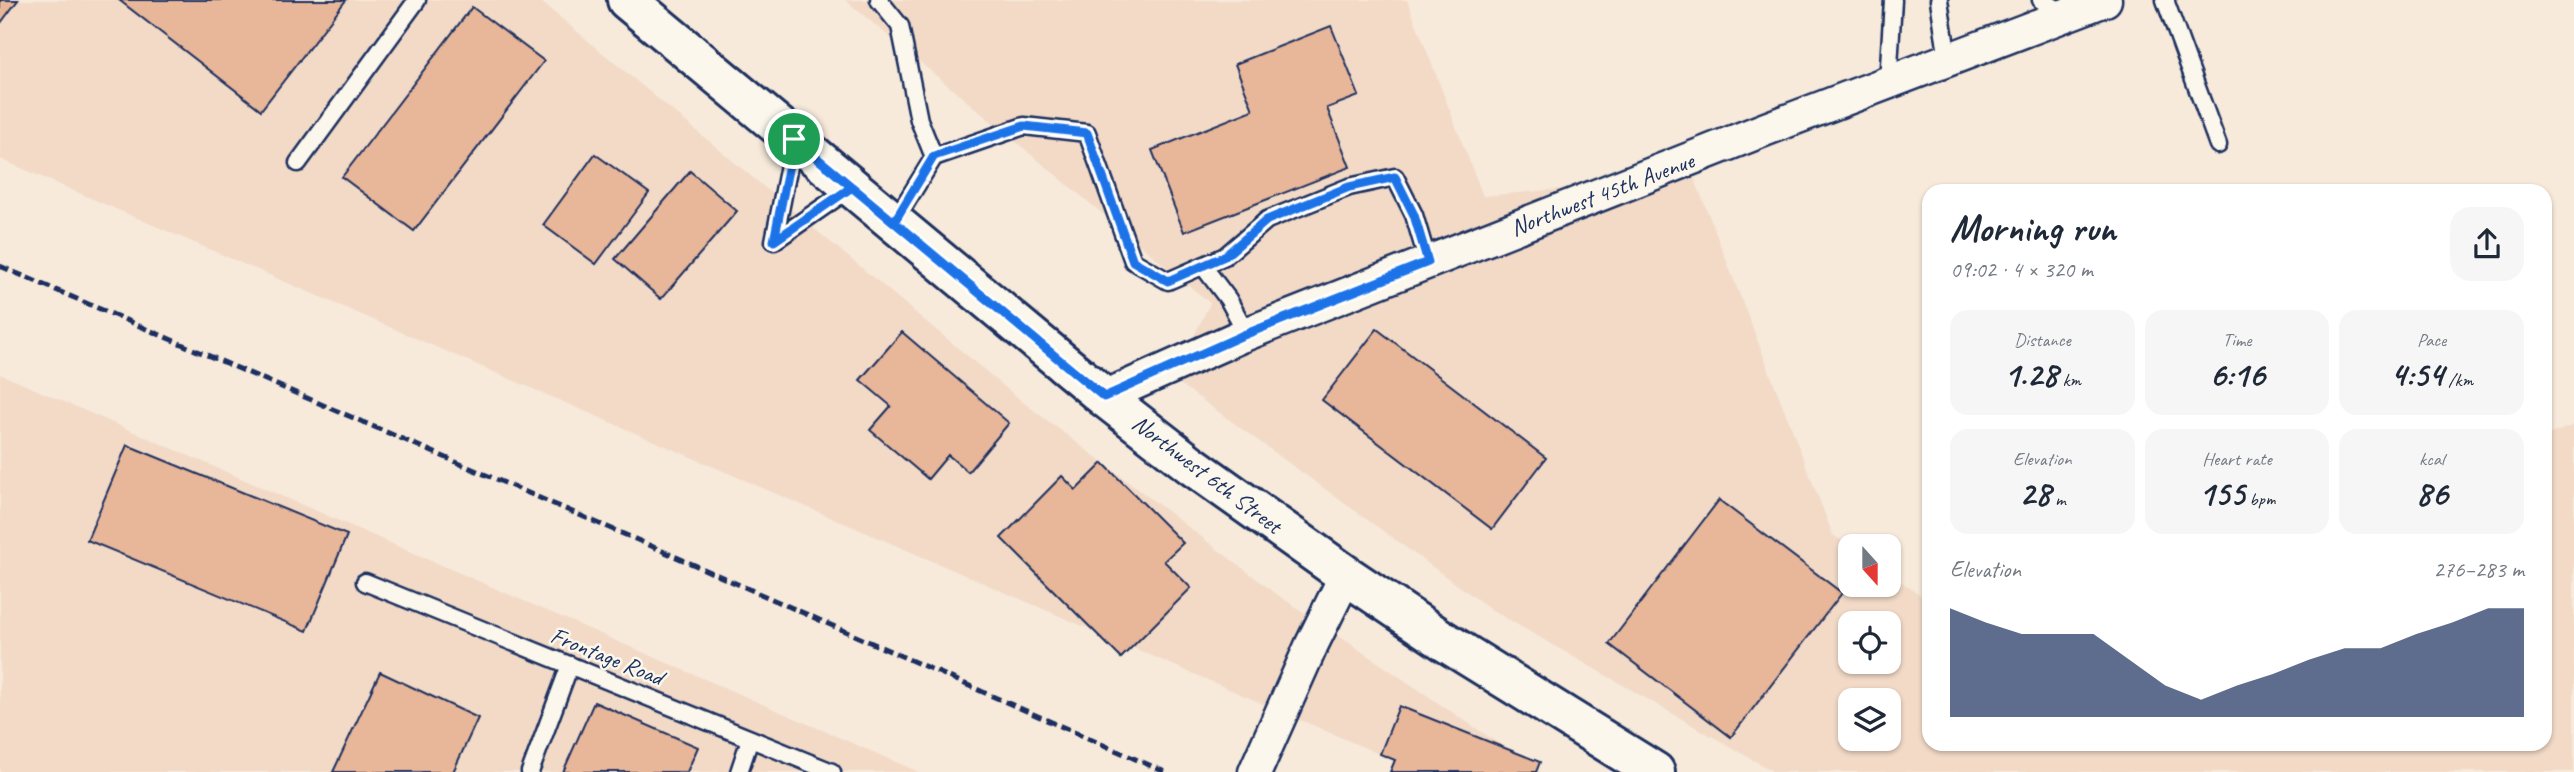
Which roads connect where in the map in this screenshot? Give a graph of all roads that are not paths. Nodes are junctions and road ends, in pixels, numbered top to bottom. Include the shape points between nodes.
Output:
1 (416, 0) edge
2 (627, 0) edge
3 (879, 0) edge
4 (1893, 0) edge
5 (1939, 0) edge
6 (2105, 0) edge
7 (2165, 0) edge
8 (2054, 7) edge
9 (1948, 60) junction
10 (1888, 83) junction
11 (794, 139) junction
12 (2218, 145) dead end
13 (934, 156) junction
14 (298, 163) dead end
15 (852, 187) junction
16 (894, 222) junction
17 (1428, 262) junction
18 (1203, 266) junction
19 (1247, 334) junction
20 (1104, 397) junction
21 (1346, 575) junction
22 (365, 582) dead end
23 (570, 665) junction
24 (750, 739) junction
25 (530, 772) edge
26 (738, 772) edge
27 (832, 772) edge
28 (1255, 772) edge
29 (1655, 772) edge

1 - 14 lane
2 - 11 main road, Northwest 6th Street
3 - 13 lane via 900,26 919,120
4 - 10 lane
5 - 9 lane
6 - 8 street, Northwest 45th Avenue
7 - 12 lane
8 - 9 street, Northwest 45th Avenue
9 - 10 street, Northwest 45th Avenue
10 - 17 street, Northwest 45th Avenue
11 - 15 main road, Northwest 6th Street
11 - 15 lane via 774,241
13 - 16 lane
13 - 18 lane via 1024,126 1087,133 1133,261 1168,281
15 - 16 main road, Northwest 6th Street
16 - 20 main road, Northwest 6th Street
17 - 18 lane via 1414,215 1395,177 1349,187 1267,220 1225,256
17 - 19 street, Northwest 45th Avenue
18 - 19 lane
19 - 20 street, Northwest 45th Avenue
20 - 21 main road, Northwest 6th Street
21 - 28 street
21 - 29 main road, Northwest 6th Street via 1537,701
22 - 23 lane, Frontage Road
23 - 24 lane, Frontage Road
23 - 25 lane
24 - 26 lane
24 - 27 lane, Frontage Road

